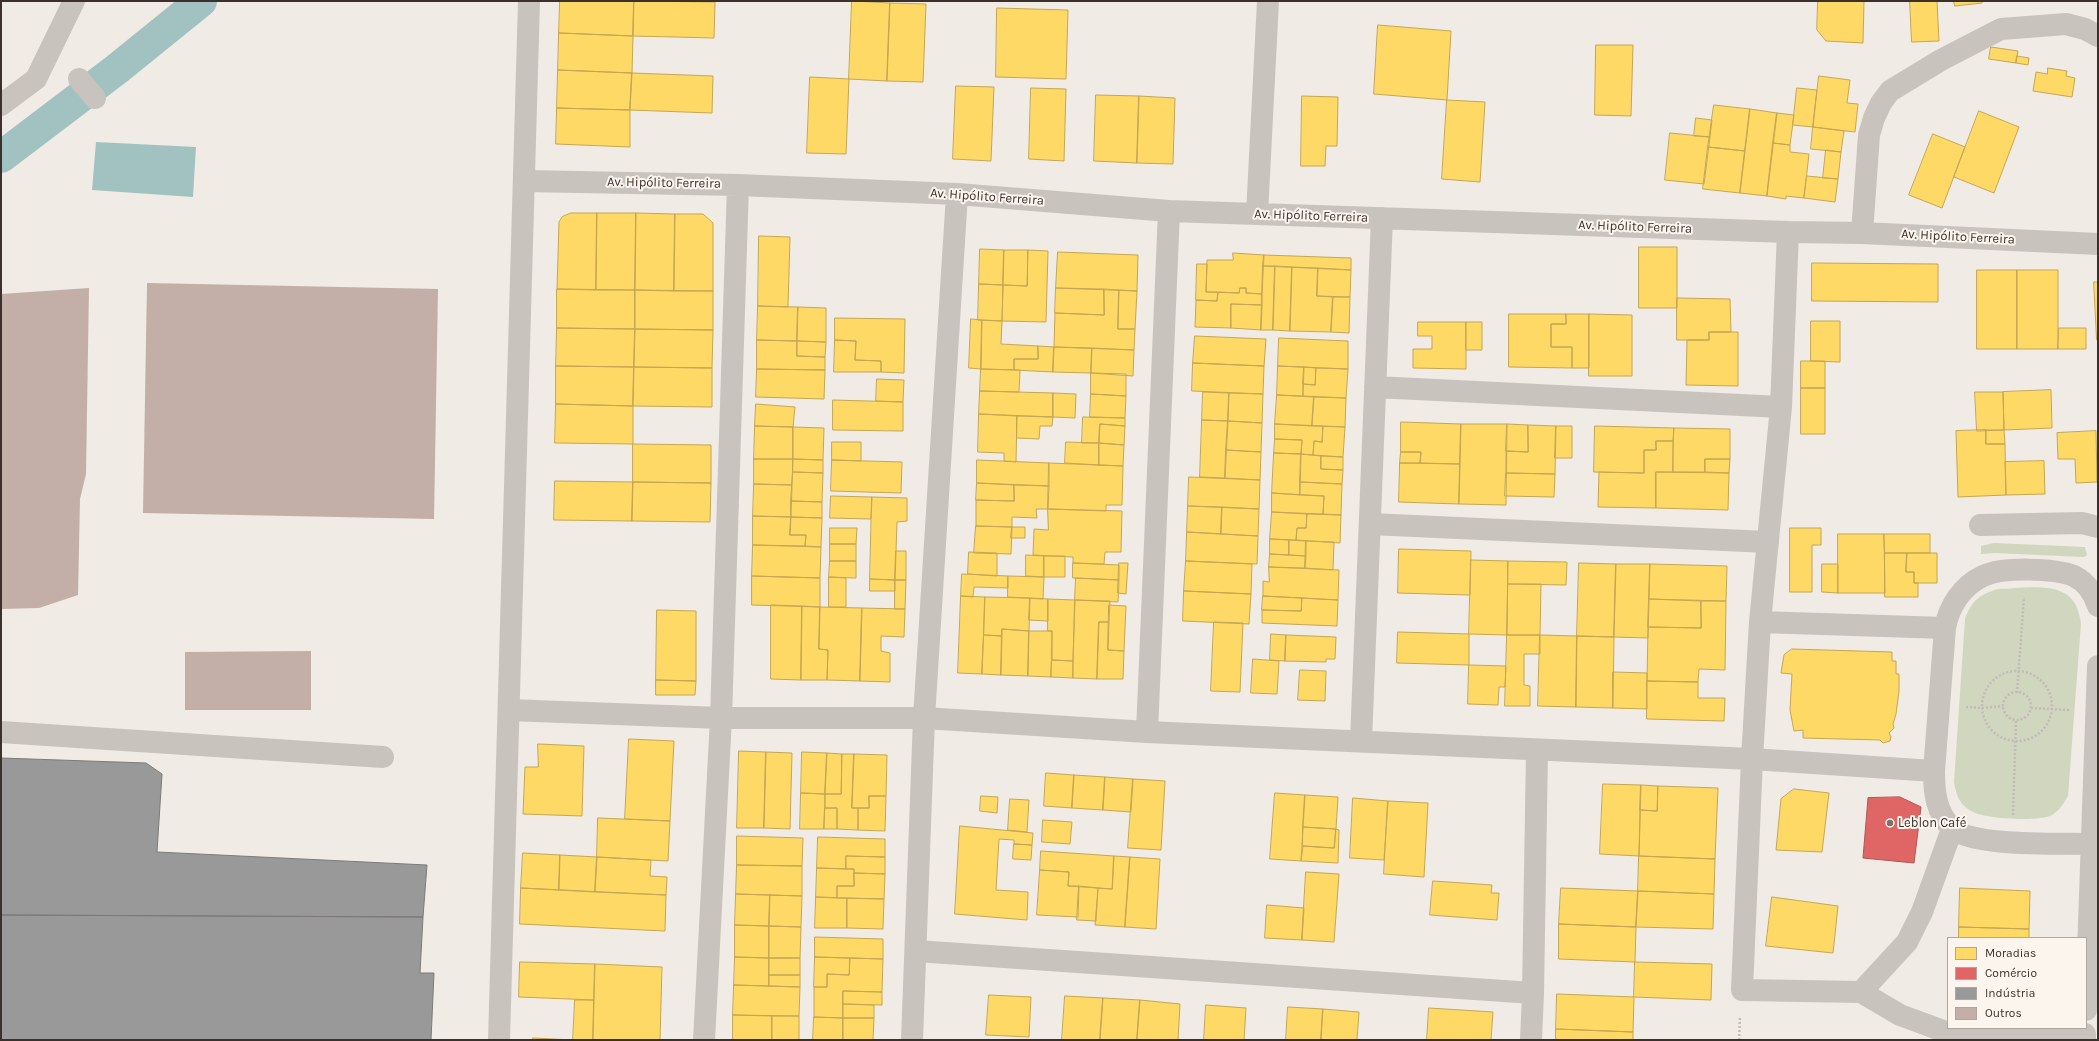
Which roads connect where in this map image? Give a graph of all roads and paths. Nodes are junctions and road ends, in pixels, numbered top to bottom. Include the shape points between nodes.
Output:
1 (74, 1) edge
2 (529, 1) edge
3 (1268, 1) edge
4 (2098, 36) edge
5 (79, 79) dead end
6 (95, 98) dead end
7 (1, 105) edge
8 (524, 181) junction
9 (738, 185) junction
10 (956, 194) junction
11 (1169, 211) junction
12 (1257, 214) junction
13 (1382, 218) junction
14 (1788, 232) junction
15 (1862, 233) junction
16 (2098, 244) edge
17 (1376, 387) junction
18 (1781, 407) junction
19 (1370, 524) junction
20 (1980, 525) dead end
21 (2098, 527) edge
22 (1768, 542) junction
23 (2026, 570) junction
24 (2096, 595) edge
25 (1760, 622) junction
26 (1945, 628) junction
27 (2098, 666) edge
28 (2019, 671) junction
29 (2017, 692) junction
30 (1940, 704) junction
31 (2003, 706) junction
32 (1982, 708) junction
33 (2031, 708) junction
34 (509, 710) junction
35 (2097, 710) junction
36 (2052, 711) junction
37 (721, 718) junction
38 (924, 718) junction
39 (2016, 720) junction
40 (1, 732) edge
41 (1147, 732) junction
42 (1361, 741) junction
43 (2015, 742) junction
44 (1536, 750) junction
45 (383, 757) dead end
46 (1752, 758) junction
47 (1934, 771) junction
48 (1952, 829) junction
49 (2012, 842) junction
50 (2094, 849) edge
51 (916, 951) junction
52 (2087, 990) edge
53 (1861, 992) junction
54 (1533, 993) junction
55 (2089, 1034) edge
56 (499, 1040) edge
57 (704, 1040) edge
58 (912, 1040) edge
59 (1531, 1040) edge

1 - 7 street via 36,79
2 - 8 street
3 - 12 street
4 - 15 street via 2066,24 2001,29 1940,60 1890,91 1876,113 1869,135
5 - 6 street
8 - 9 street, Av. Hipólito Ferreira
8 - 34 street
9 - 10 street, Av. Hipólito Ferreira
9 - 37 street
10 - 11 street, Av. Hipólito Ferreira
10 - 38 street
11 - 12 street, Av. Hipólito Ferreira
11 - 41 street
12 - 13 street, Av. Hipólito Ferreira
13 - 14 street, Av. Hipólito Ferreira
13 - 17 street
14 - 15 street, Av. Hipólito Ferreira
14 - 18 street
15 - 16 street, Av. Hipólito Ferreira
17 - 18 street
17 - 19 street
18 - 22 street
19 - 22 street
19 - 42 street
20 - 21 street via 2082,523
22 - 25 street
23 - 24 street via 2073,576
23 - 26 street via 1997,572 1983,576 1969,586 1955,600
23 - 28 path
25 - 26 street
25 - 46 street
26 - 30 street
27 - 35 street
28 - 29 path
28 - 32 path via 2004,674 1993,681 1983,696
28 - 36 path via 2035,676 2043,682 2052,698
29 - 31 path via 2008,696
29 - 33 path via 2027,697
30 - 32 path
30 - 47 street
31 - 32 path
31 - 39 path via 2008,716
32 - 43 path via 1986,723 1992,731 1999,737
33 - 36 path
33 - 39 path via 2026,716
34 - 37 street
34 - 56 street
35 - 36 path
35 - 50 street
36 - 43 path via 2048,725 2042,732 2026,741
37 - 38 street
37 - 57 street
38 - 41 street
38 - 51 street
39 - 43 path
40 - 45 street
41 - 42 street
42 - 44 street
43 - 49 path
44 - 46 street
44 - 54 street
46 - 47 street
46 - 53 street via 1742,990
47 - 48 street via 1934,793 1941,814
48 - 49 street via 1968,837
48 - 53 street via 1922,912 1907,942
49 - 50 street
50 - 52 street
51 - 54 street
51 - 58 street
53 - 55 street via 1900,1015 1949,1033
54 - 59 street

